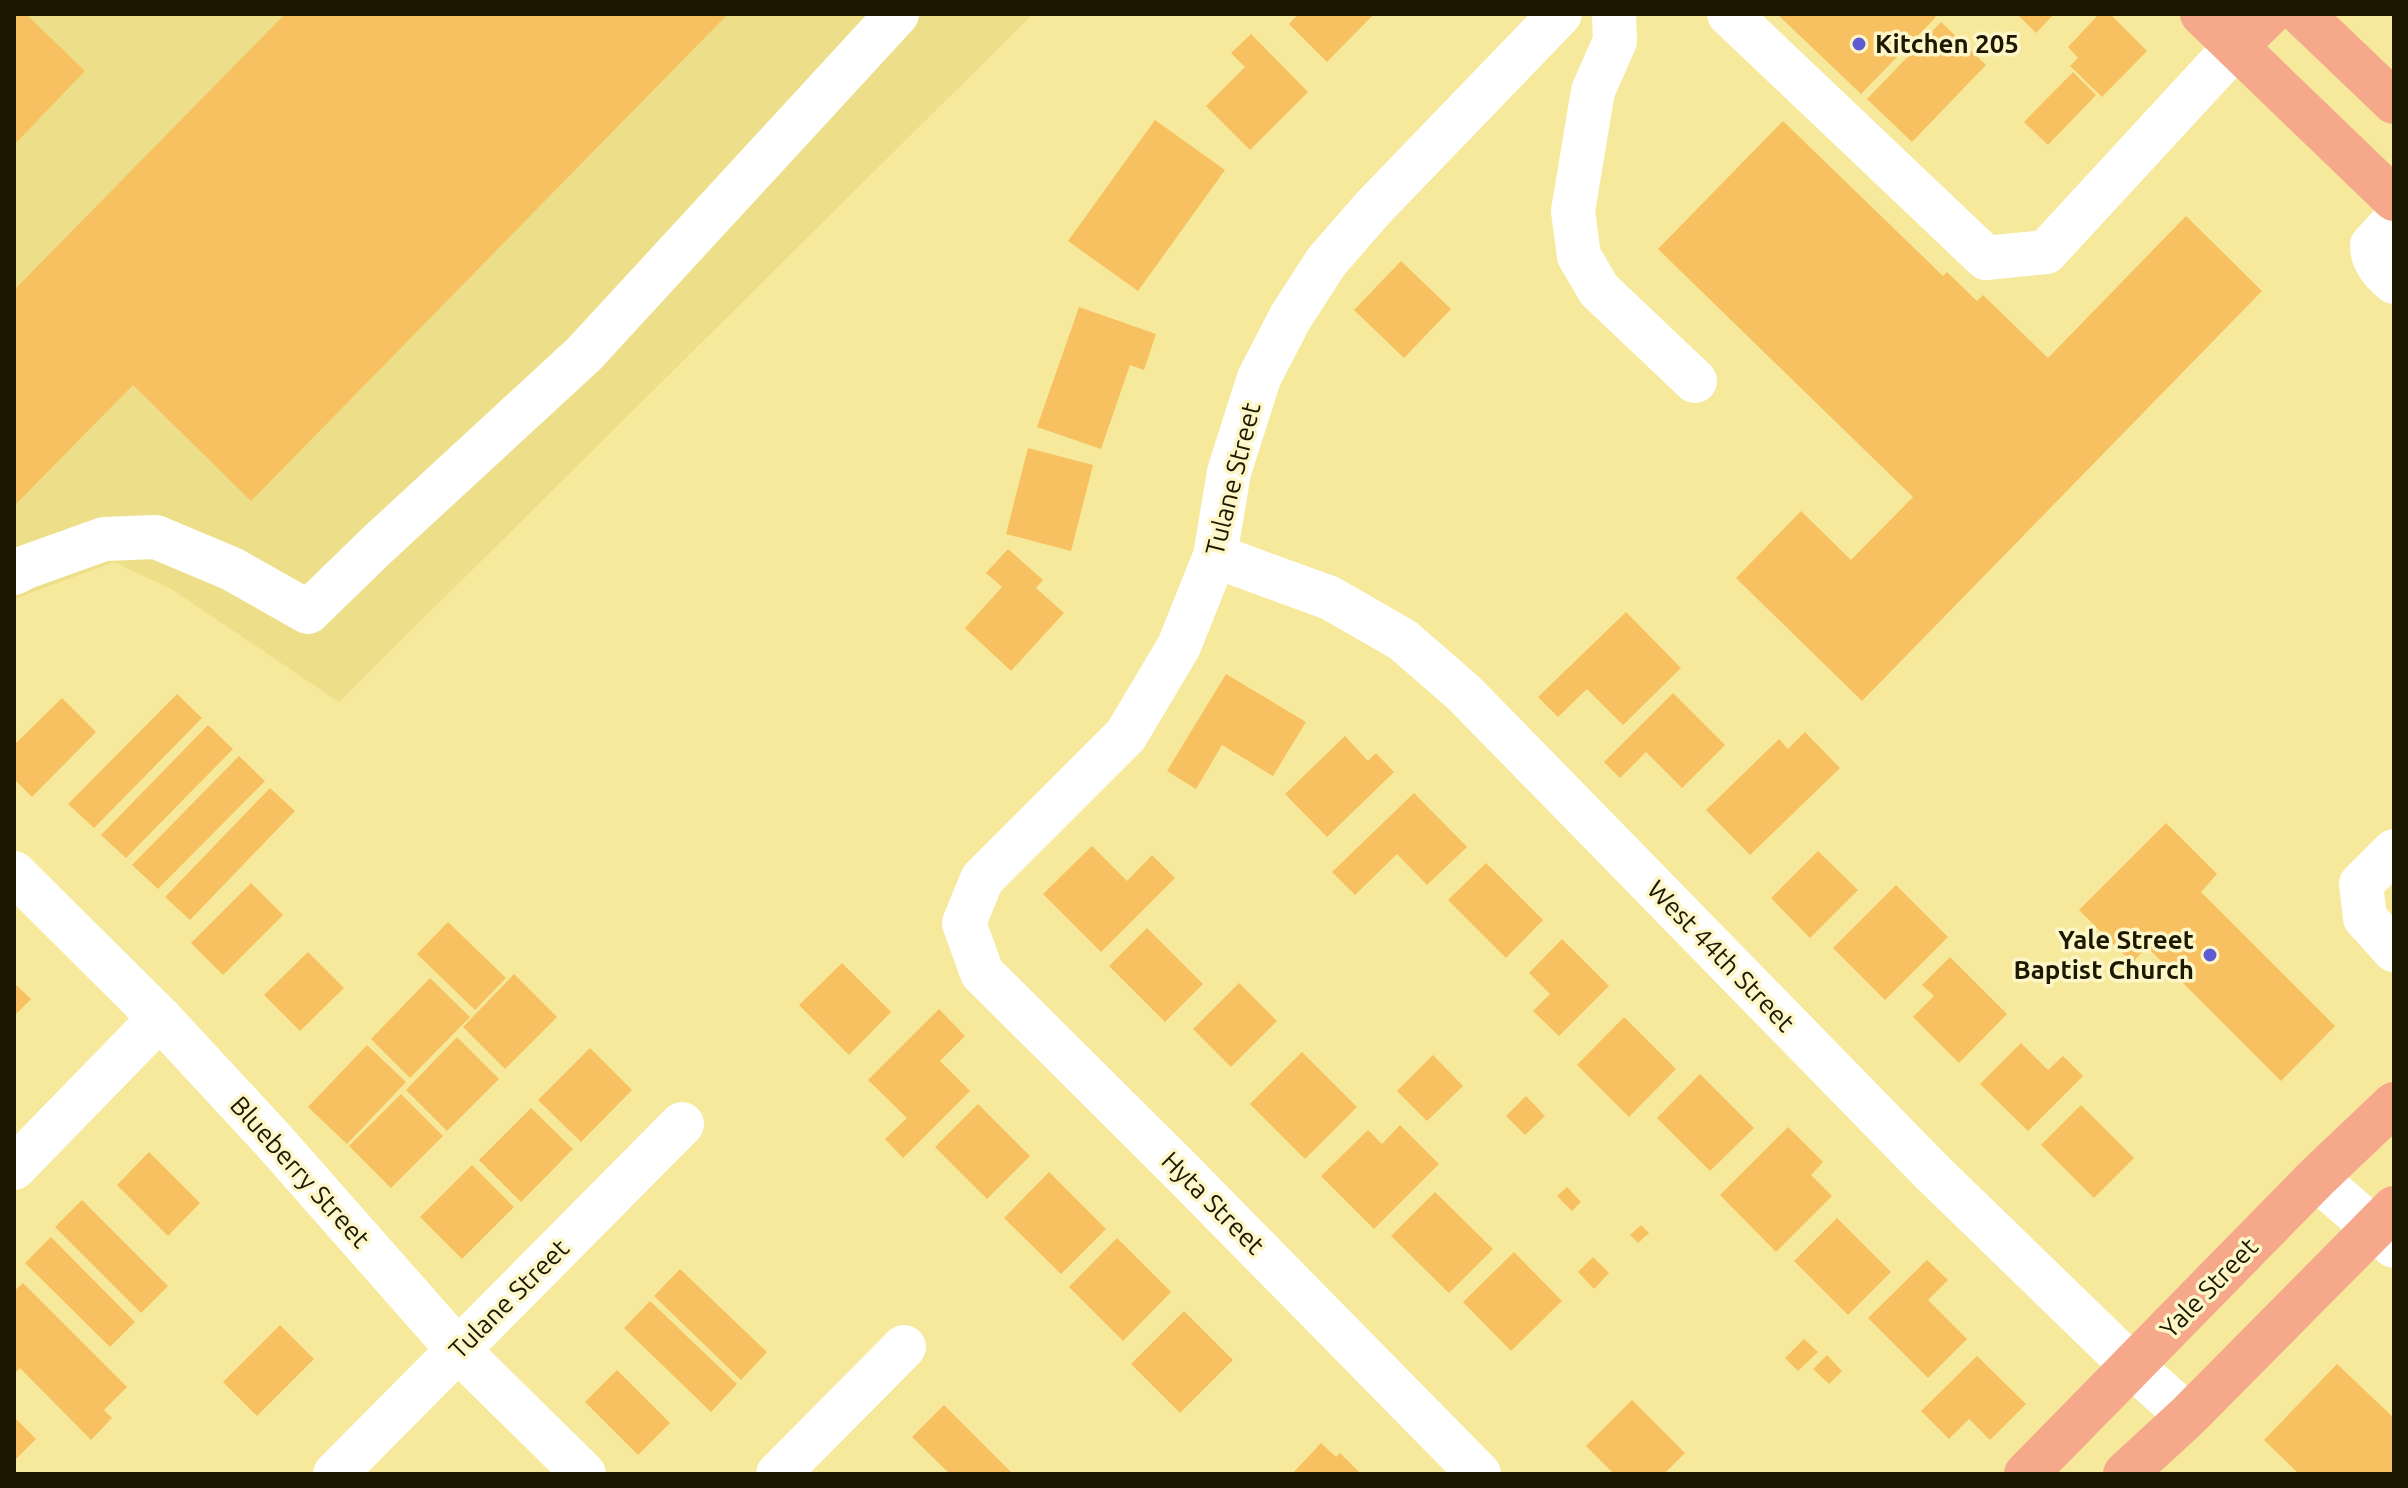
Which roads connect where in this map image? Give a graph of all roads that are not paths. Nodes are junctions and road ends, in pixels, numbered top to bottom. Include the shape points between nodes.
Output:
1 (897, 14) edge
2 (1560, 14) edge
3 (1614, 14) edge
4 (1729, 14) edge
5 (2202, 14) edge
6 (2269, 14) edge
7 (2302, 14) edge
8 (2236, 46) junction
9 (2394, 102) edge
10 (2394, 199) edge
11 (2394, 221) edge
12 (2394, 282) edge
13 (1695, 381) dead end
14 (1215, 556) junction
15 (14, 573) edge
16 (2394, 851) edge
17 (14, 873) edge
18 (964, 923) joint
19 (2394, 950) edge
20 (160, 1018) junction
21 (2394, 1104) edge
22 (682, 1124) dead end
23 (14, 1168) edge
24 (2316, 1178) junction
25 (2388, 1227) edge
26 (904, 1347) dead end
27 (458, 1350) junction
28 (2132, 1366) junction
29 (2188, 1416) junction
30 (335, 1474) edge
31 (584, 1474) edge
32 (778, 1474) edge
33 (1479, 1474) edge
34 (2026, 1474) edge
35 (2125, 1474) edge

1 - 15 street via 584,354 308,612 232,569 156,537 104,539
2 - 14 street, Tulane Street via 1373,208 1326,262 1290,318 1259,378 1229,472
3 - 13 street via 1615,41 1593,91 1573,211 1579,256 1599,290
4 - 8 street via 1986,258 2046,252
5 - 8 main road
6 - 8 main road
7 - 9 main road
8 - 10 main road
11 - 12 street via 2372,245 2372,256
14 - 18 street, Tulane Street via 1179,646 1126,735 982,879
14 - 28 street, West 44th Street via 1330,598 1403,640 1465,694 1934,1174
16 - 19 street via 2361,884 2365,918
17 - 20 street, Blueberry Street
18 - 33 street, Hyta Street via 982,973
20 - 23 street
20 - 27 street, Blueberry Street
21 - 24 main road, Yale Street
22 - 27 street, Tulane Street
24 - 25 street
24 - 28 main road, Yale Street
25 - 29 main road
26 - 32 street
27 - 30 street, Tulane Street
27 - 31 street, Blueberry Street
28 - 29 street, West 44th Street
28 - 34 main road, Yale Street
29 - 35 main road

